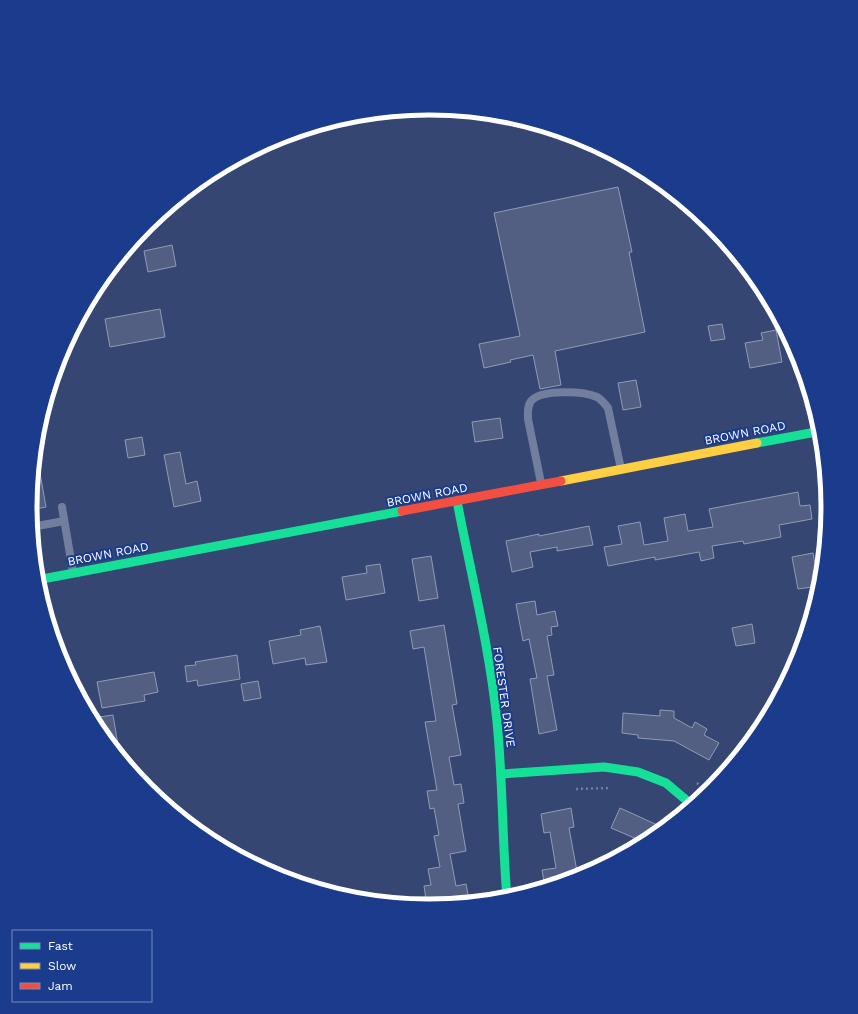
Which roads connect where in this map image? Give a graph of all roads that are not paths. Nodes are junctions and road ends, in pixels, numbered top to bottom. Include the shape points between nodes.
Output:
1 (813, 432) edge
2 (621, 469) junction
3 (542, 485) junction
4 (458, 501) junction
5 (62, 507) dead end
6 (64, 521) junction
7 (38, 526) edge
8 (73, 573) junction
9 (44, 579) edge
10 (501, 774) junction
11 (688, 801) edge
12 (506, 891) edge

1 - 2 street, BROWN ROAD
2 - 3 street, BROWN ROAD
2 - 3 lane via 608,408 604,402 584,393 540,395 532,400 528,408
3 - 4 street, BROWN ROAD
4 - 8 street, BROWN ROAD
4 - 10 street, FORESTER DRIVE via 495,702
5 - 6 lane
6 - 7 lane
6 - 8 lane
8 - 9 street, BROWN ROAD
10 - 11 street via 604,767 638,772 666,783
10 - 12 street, FORESTER DRIVE

